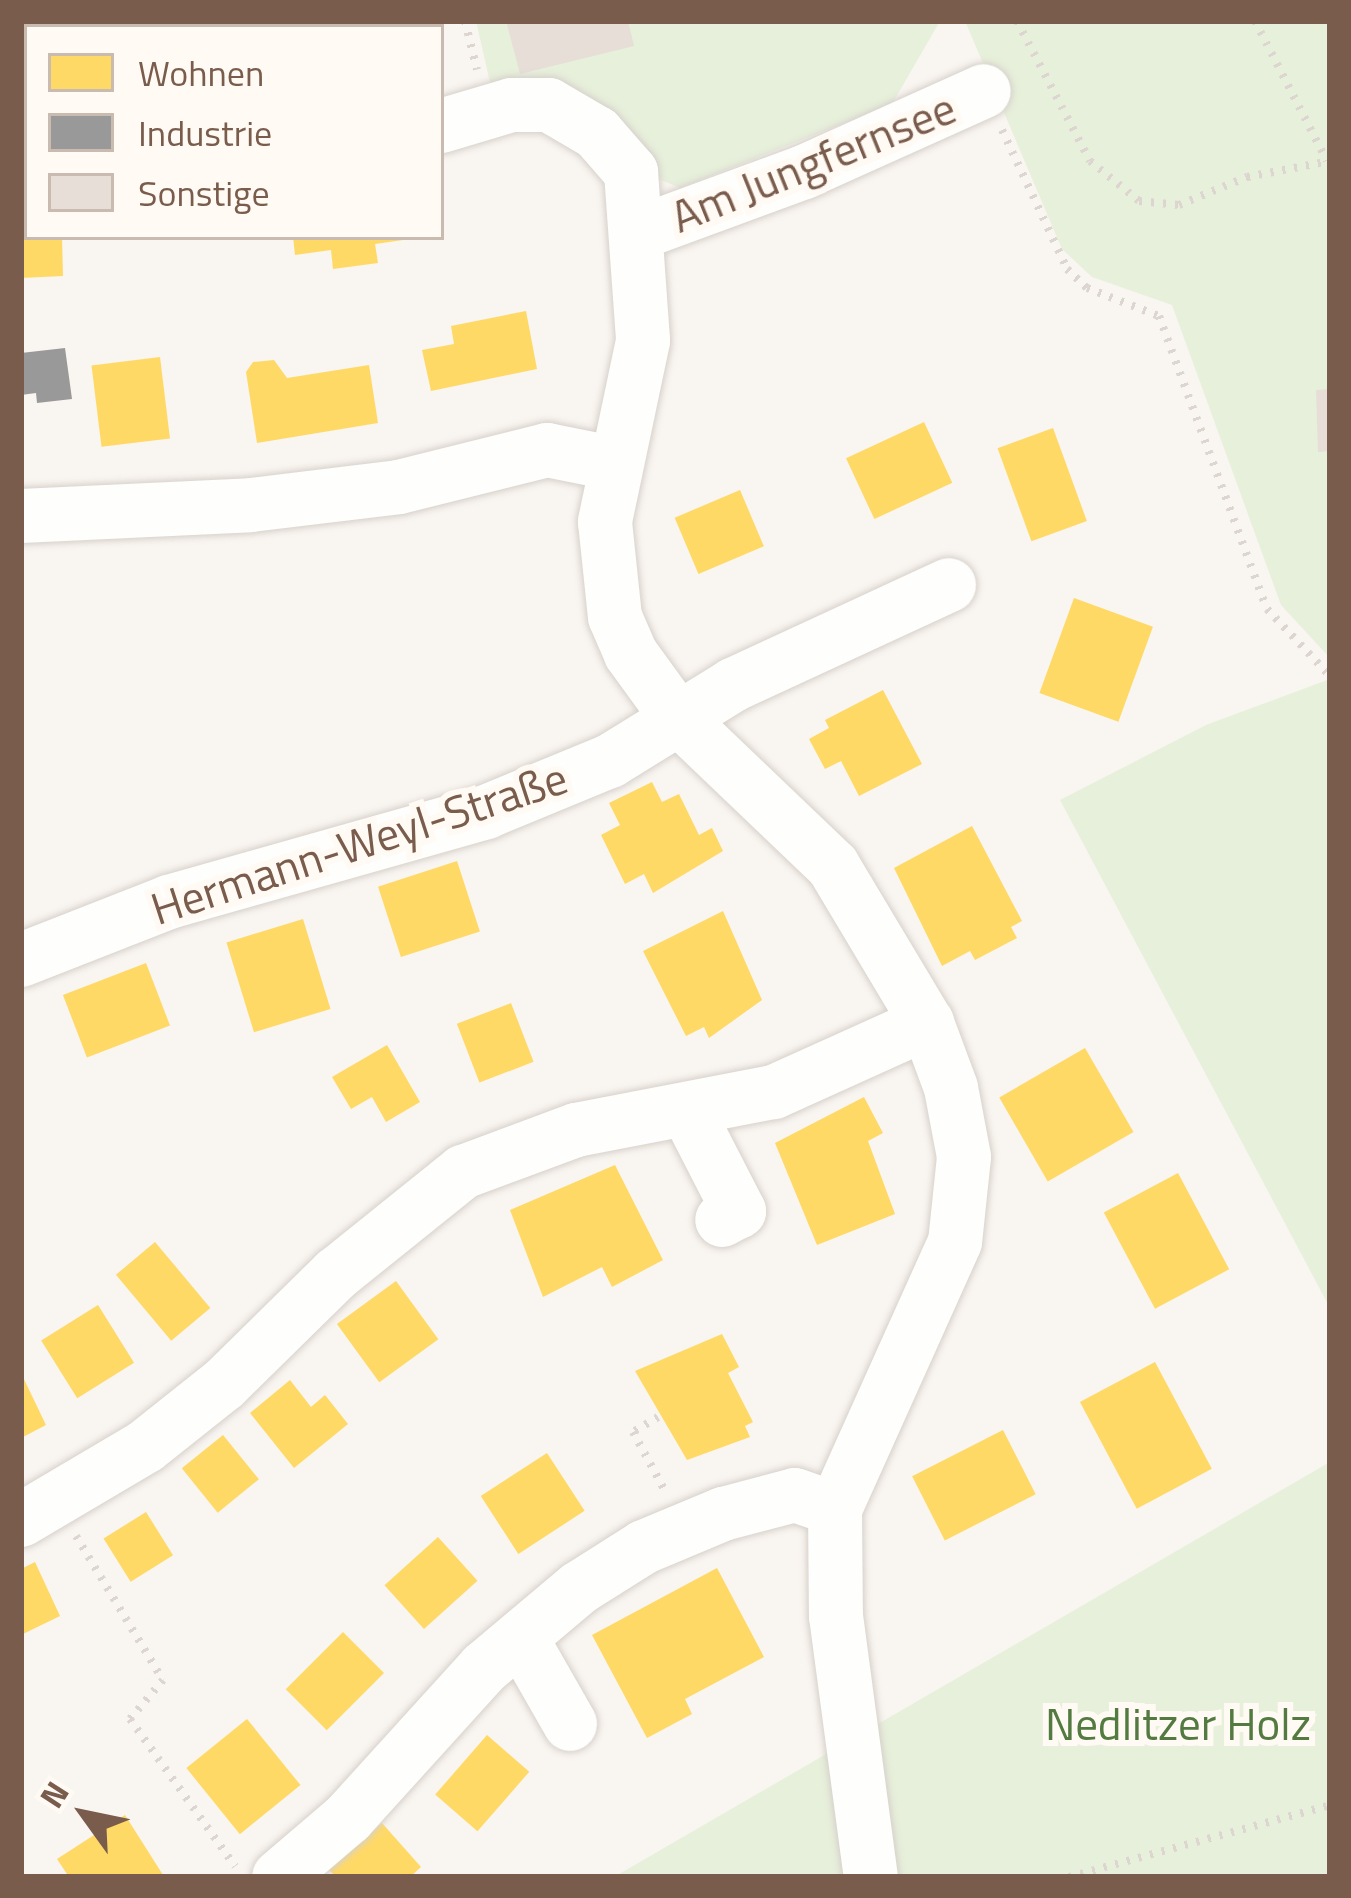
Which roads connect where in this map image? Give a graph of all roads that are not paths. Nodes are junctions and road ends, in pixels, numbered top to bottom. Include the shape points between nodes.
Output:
1 (984, 91) road end
2 (444, 125) edge
3 (641, 232) junction
4 (617, 464) junction
5 (21, 516) edge
6 (949, 585) dead end
7 (676, 716) junction
8 (21, 960) edge
9 (927, 1023) junction
10 (687, 1110) junction
11 (722, 1220) dead end
12 (835, 1509) junction
13 (38, 1511) edge
14 (521, 1638) junction
15 (570, 1724) dead end
16 (279, 1877) edge
17 (871, 1877) edge

1 - 3 street, Am Jungfernsee via 804,172
2 - 3 street, Am Jungfernsee via 512,105 549,105 574,116 631,172
3 - 4 street, Am Jungfernsee via 643,341
4 - 5 street via 548,451 336,495
4 - 7 street, Am Jungfernsee via 605,522 615,617
6 - 7 street, Hermann-Weyl-Straße
7 - 8 street, Hermann-Weyl-Straße via 610,760 486,812 169,902
7 - 9 street, Am Jungfernsee via 833,866
9 - 10 street via 774,1092
9 - 12 street, Am Jungfernsee via 964,1157 955,1241
10 - 11 street via 739,1211
10 - 13 street via 576,1130 463,1172 336,1274 224,1384
12 - 14 street via 795,1496 723,1514 644,1547
12 - 17 street, Am Jungfernsee via 836,1616
14 - 15 street
14 - 16 street via 348,1818

